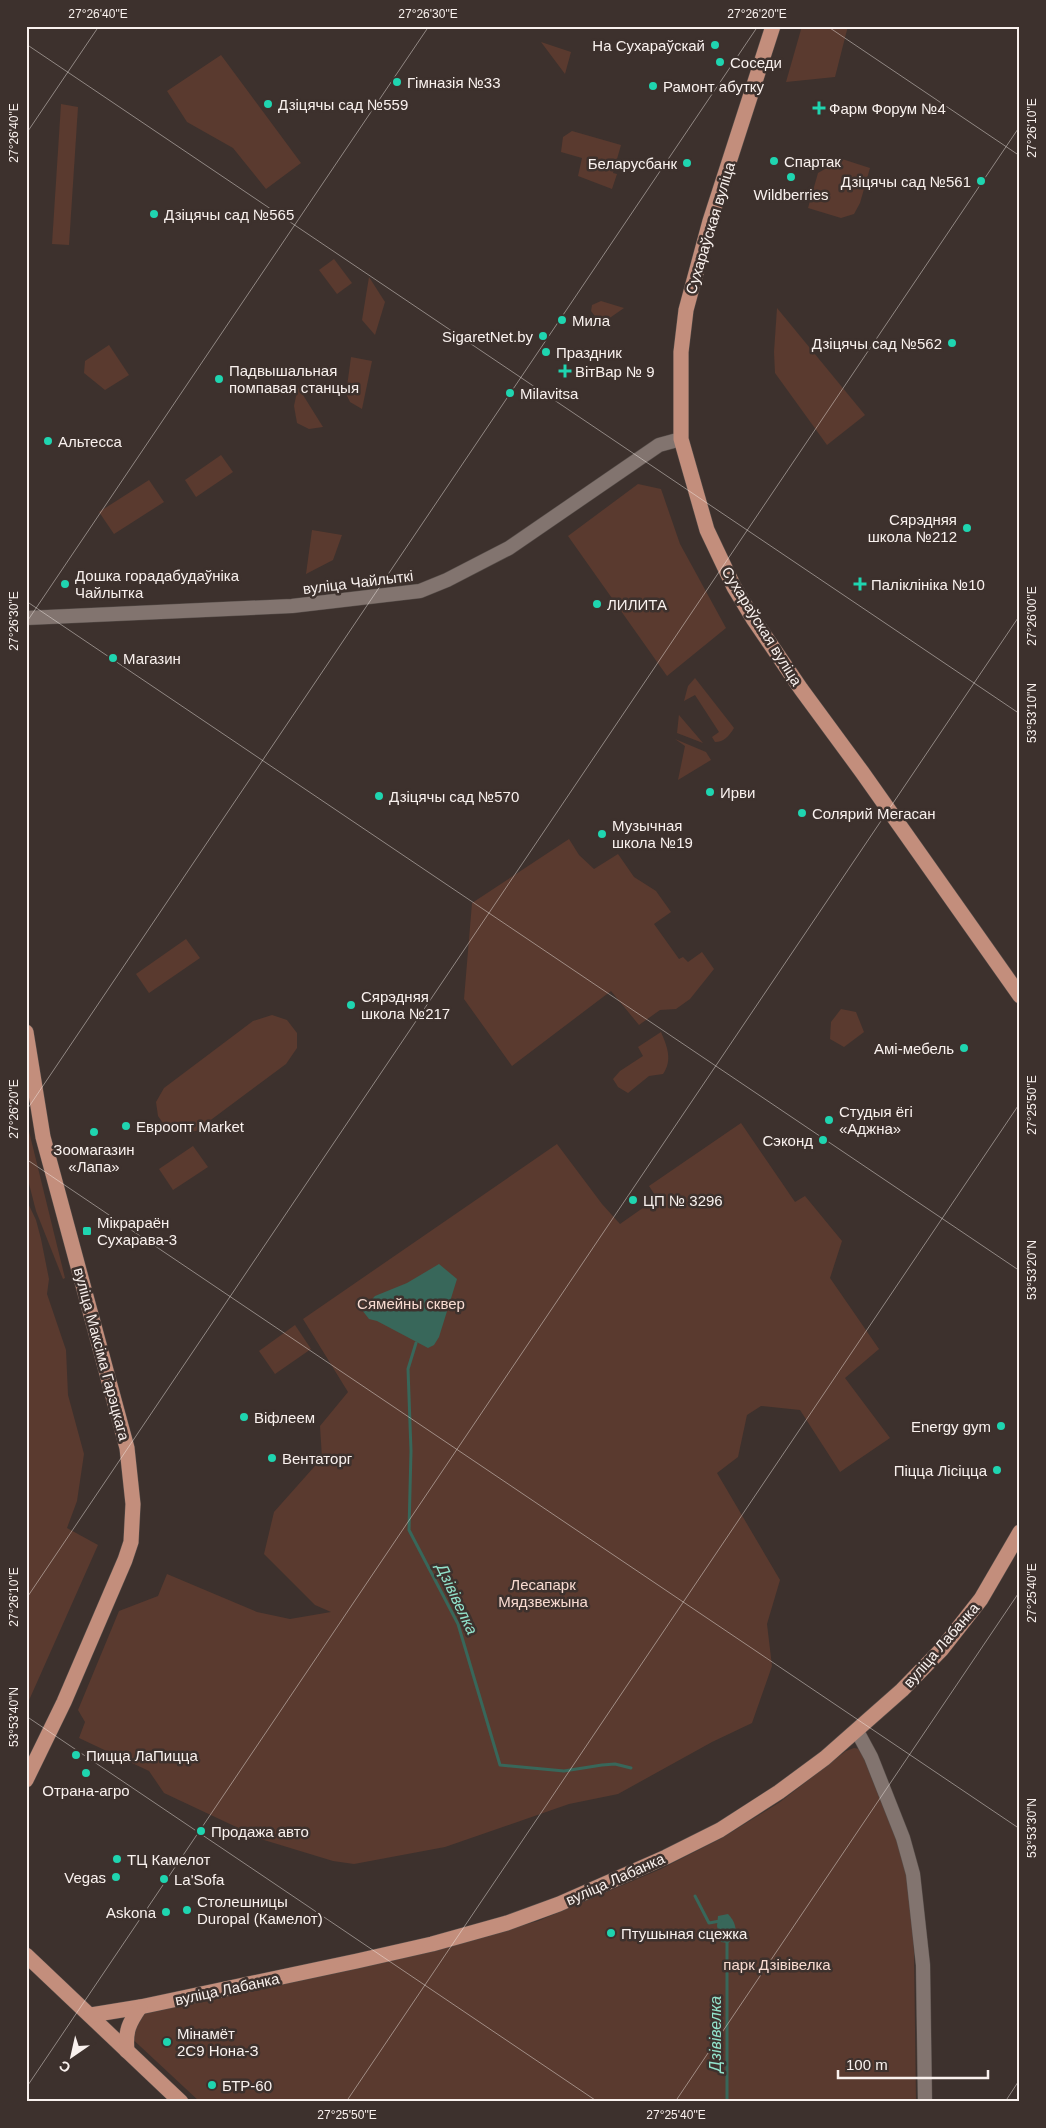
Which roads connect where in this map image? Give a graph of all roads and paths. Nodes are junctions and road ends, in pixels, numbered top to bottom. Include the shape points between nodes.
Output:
1 (773, 26) edge
2 (681, 439) junction
3 (26, 618) edge
4 (1020, 996) edge
5 (26, 1032) edge
6 (1020, 1532) edge
7 (858, 1732) junction
8 (26, 1780) edge
9 (26, 1955) edge
10 (140, 2007) junction
11 (91, 2015) junction
12 (127, 2051) junction
13 (181, 2102) edge
14 (925, 2102) edge

1 - 2 main road, Сухараўская вуліца via 710,220 686,310 681,352
2 - 3 street, вуліца Чайлыткі via 659,445 509,548 420,591 292,606
2 - 4 main road, Сухараўская вуліца via 707,530 754,620
5 - 8 main road, вуліца Максіма Гарэцкага via 43,1137 128,1448 133,1504 131,1542 125,1560 64,1702
6 - 7 main road, вуліца Лабанка via 981,1599 941,1650
7 - 10 main road, вуліца Лабанка via 779,1792 720,1830 559,1904 507,1923 432,1944
7 - 14 street via 903,1838 913,1874 923,1965
9 - 11 main road
10 - 11 main road, вуліца Лабанка
10 - 12 main road via 126,2034
11 - 12 main road
12 - 13 main road

